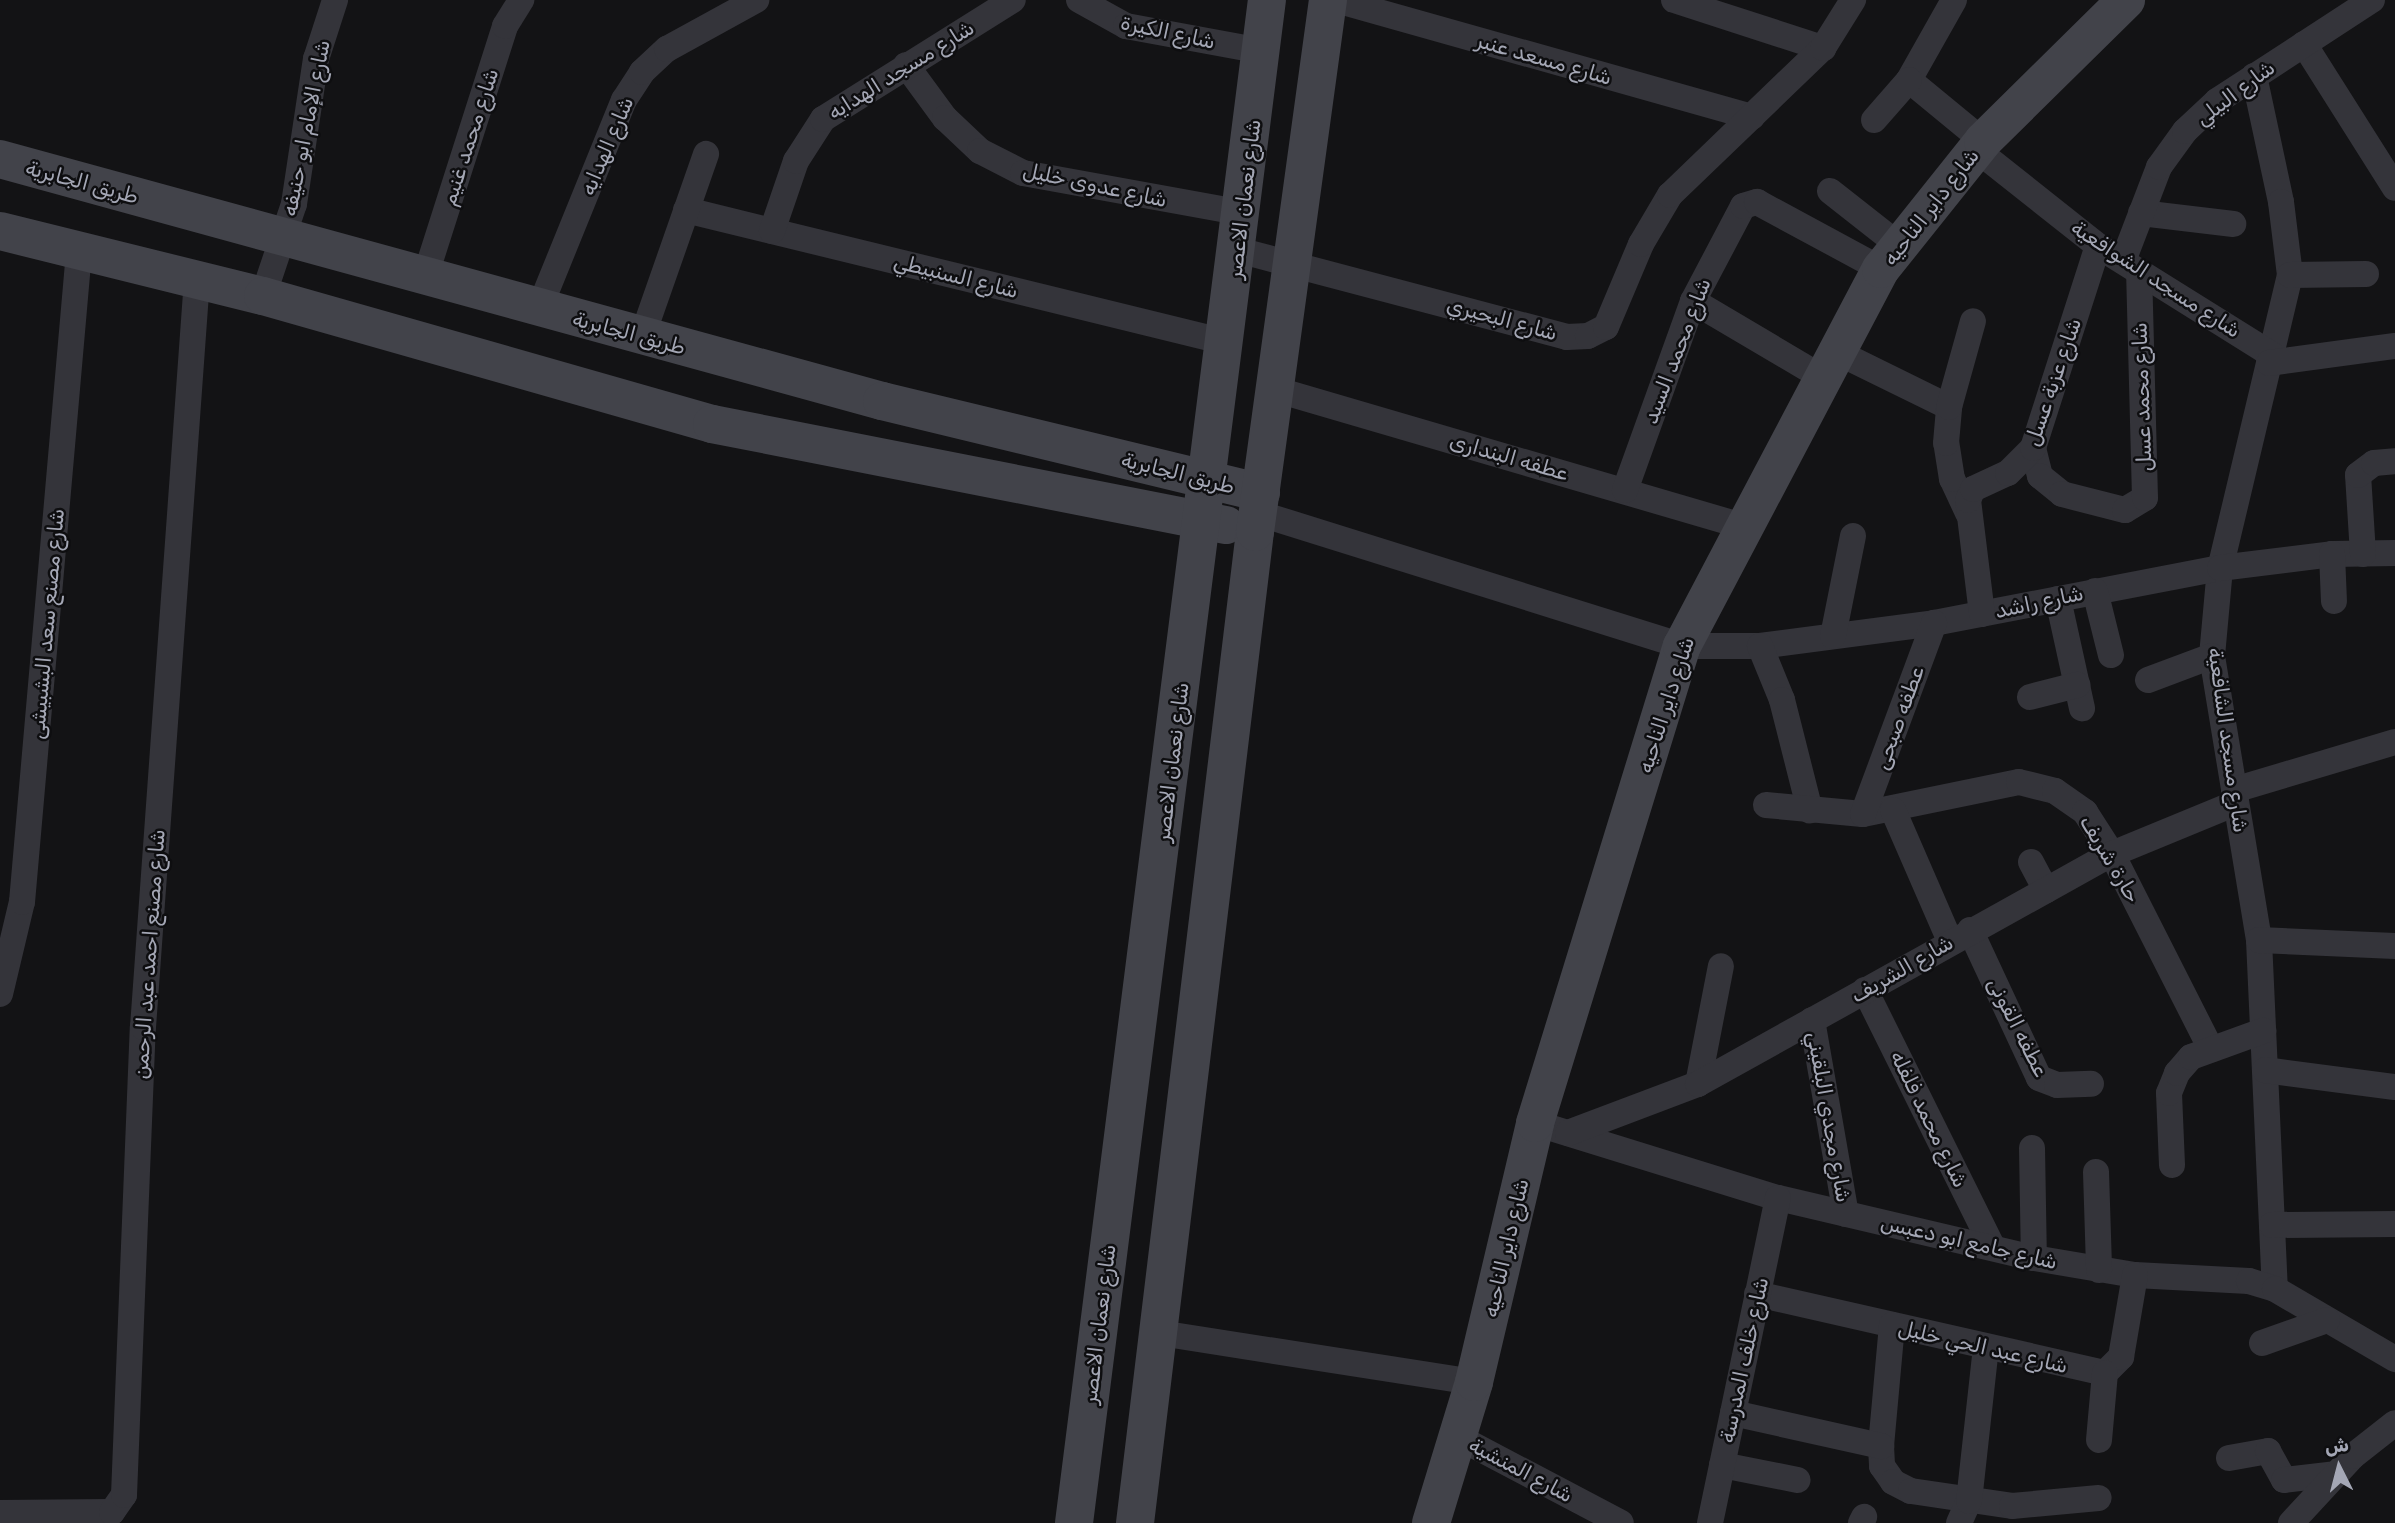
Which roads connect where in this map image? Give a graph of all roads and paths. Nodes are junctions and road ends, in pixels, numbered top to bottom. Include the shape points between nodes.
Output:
1 (335, 0) edge
2 (520, 0) edge
3 (756, 0) edge
4 (1013, 0) edge
5 (1079, 0) edge
6 (1267, 0) edge
7 (1328, 0) edge
8 (1336, 0) edge
9 (1674, 0) edge
10 (1853, 0) edge
11 (1954, 0) edge
12 (2126, 0) edge
13 (2372, 0) edge
14 (2304, 44) junction
15 (1823, 48) junction
16 (1262, 51) junction
17 (906, 65) junction
18 (2254, 76) junction
19 (1909, 80) junction
20 (1752, 117) junction
21 (1874, 120) dead end
22 (1980, 145) junction
23 (706, 154) dead end
24 (1250, 156) junction
25 (0, 159) edge
26 (1305, 165) junction
27 (2395, 188) edge
28 (1830, 191) dead end
29 (686, 210) junction
30 (1243, 213) junction
31 (2141, 213) junction
32 (2233, 224) dead end
33 (0, 230) edge
34 (772, 231) junction
35 (282, 237) junction
36 (2098, 246) junction
37 (1238, 250) junction
38 (79, 252) junction
39 (1891, 258) junction
40 (1291, 264) junction
41 (2131, 266) junction
42 (2366, 274) dead end
43 (2290, 275) junction
44 (425, 277) junction
45 (197, 280) junction
46 (263, 296) junction
47 (1693, 301) junction
48 (539, 309) junction
49 (1973, 321) dead end
50 (642, 337) junction
51 (1226, 342) junction
52 (2395, 346) edge
53 (2270, 359) junction
54 (1830, 365) junction
55 (1274, 389) junction
56 (1948, 407) junction
57 (2033, 449) junction
58 (2395, 461) edge
59 (1208, 480) junction
60 (1625, 490) junction
61 (1258, 513) junction
62 (1968, 513) junction
63 (1203, 519) junction
64 (1744, 526) junction
65 (1853, 536) dead end
66 (2395, 553) edge
67 (2332, 554) junction
68 (2363, 554) junction
69 (2220, 568) junction
70 (2095, 591) junction
71 (2058, 599) junction
72 (2334, 601) dead end
73 (1982, 614) junction
74 (1934, 623) junction
75 (1833, 636) junction
76 (1682, 646) junction
77 (1760, 646) junction
78 (2110, 655) dead end
79 (2212, 656) junction
80 (2148, 680) dead end
81 (2030, 697) dead end
82 (2395, 743) edge
83 (2361, 753) junction
84 (2395, 763) edge
85 (2235, 797) junction
86 (1766, 804) dead end
87 (1893, 810) junction
88 (1810, 811) junction
89 (1863, 814) junction
90 (2112, 854) junction
91 (2031, 862) dead end
92 (2046, 890) junction
93 (1960, 936) junction
94 (2259, 940) junction
95 (2395, 946) edge
96 (1721, 965) dead end
97 (1865, 990) junction
98 (0, 995) edge
99 (1812, 1020) junction
100 (2263, 1031) junction
101 (2211, 1049) junction
102 (2265, 1070) junction
103 (1698, 1084) junction
104 (2091, 1084) dead end
105 (2395, 1087) edge
106 (1551, 1128) junction
107 (2032, 1148) dead end
108 (2172, 1165) dead end
109 (2096, 1172) dead end
110 (1777, 1198) junction
111 (1846, 1214) junction
112 (2395, 1224) edge
113 (2272, 1225) junction
114 (1993, 1248) junction
115 (2034, 1258) junction
116 (2099, 1270) junction
117 (2134, 1275) junction
118 (1105, 1279) junction
119 (2275, 1289) junction
120 (1165, 1291) junction
121 (1757, 1294) junction
122 (2327, 1320) junction
123 (1892, 1325) junction
124 (1160, 1333) junction
125 (2262, 1343) dead end
126 (1986, 1348) junction
127 (2395, 1359) edge
128 (2105, 1373) junction
129 (1474, 1382) junction
130 (1733, 1413) junction
131 (2395, 1423) edge
132 (1458, 1437) junction
133 (2099, 1440) dead end
134 (1881, 1446) junction
135 (2228, 1458) dead end
136 (1722, 1465) junction
137 (2335, 1474) junction
138 (1798, 1480) dead end
139 (2099, 1499) dead end
140 (1964, 1512) edge
141 (0, 1513) edge
142 (1074, 1523) edge
143 (1135, 1523) edge
144 (1430, 1523) edge
145 (1621, 1523) edge
146 (1710, 1523) edge
147 (2291, 1523) edge

1 - 35 street, شارع الإمام ابو حنيفه via 316,59 302,170
2 - 44 street, شارع محمد غنيم via 505,26
3 - 48 street, شارع الهدايه via 685,37 642,72 624,100
4 - 17 street, شارع مسجد الهدايه
5 - 16 street, شارع الكيرة via 1126,26
6 - 16 street, شارع نعمان الاعصر
7 - 26 street
8 - 20 street, شارع مسعد عنبر
9 - 15 street
10 - 15 street, شارع البحيري
11 - 19 street
12 - 22 street, شارع داير الناحيه
13 - 14 street, شارع البيلي
14 - 18 street, شارع البيلي
14 - 27 street
15 - 20 street, شارع البحيري
16 - 24 street, شارع نعمان الاعصر
17 - 30 street, شارع عدوى خليل via 945,118 980,151 1023,173
17 - 34 street, شارع مسجد الهدايه via 823,119 796,161
18 - 31 street, شارع البيلي via 2185,131 2159,167
18 - 43 street, شارع مسجد الشافعية via 2281,202
19 - 21 street
19 - 22 street, شارع مسجد الشوافعية
20 - 40 street, شارع البحيري via 1670,195 1641,244 1606,327 1588,336 1567,337
22 - 36 street, شارع مسجد الشوافعية
22 - 39 street, شارع داير الناحيه
23 - 29 street
24 - 26 street
24 - 30 street, شارع نعمان الاعصر
25 - 35 street, طريق الجابرية
26 - 40 street
28 - 39 street
29 - 34 street, شارع السنبيطي
29 - 50 street
30 - 37 street, شارع نعمان الاعصر
31 - 32 street
31 - 41 street, شارع البيلي
33 - 38 street, طريق الجابرية
34 - 51 street, شارع السنبيطي
35 - 44 street, طريق الجابرية
35 - 46 street, شارع الإمام ابو حنيفه
36 - 41 street, شارع مسجد الشوافعية
36 - 57 street, شارع عزبة عسل
37 - 40 street, شارع البحيري
37 - 51 street, شارع نعمان الاعصر
38 - 45 street, طريق الجابرية
38 - 98 street, شارع مصنع سعد البشبيشى via 22,902
39 - 47 street, شارع محمد السيد via 1750,202
39 - 54 street, شارع داير الناحيه
40 - 55 street
41 - 53 street, شارع مسجد الشوافعية
41 - 57 street, شارع محمد عسل via 2146,490 2140,505 2125,510 2050,487
42 - 43 street
43 - 53 street, شارع مسجد الشافعية
44 - 48 street, طريق الجابرية
45 - 46 street, طريق الجابرية
45 - 141 street, شارع مصنع احمد عبد الرحمن via 143,1027 124,1494 112,1513
46 - 63 street, طريق الجابرية via 712,424
47 - 54 street
47 - 60 street, شارع محمد السيد
48 - 50 street, طريق الجابرية
49 - 56 street
50 - 59 street, طريق الجابرية
51 - 59 street, شارع نعمان الاعصر
52 - 53 street
53 - 69 street, شارع مسجد الشافعية
54 - 56 street
54 - 64 street, شارع داير الناحيه
55 - 60 street, عطفه البندارى
55 - 61 street
56 - 62 street via 1946,443 1952,479
57 - 62 street, شارع عزبة عسل via 2008,473 1973,489
58 - 68 street via 2374,463 2358,475
59 - 61 street, طريق الجابرية
59 - 63 street, شارع نعمان الاعصر
60 - 64 street, عطفه البندارى
61 - 63 street, طريق الجابرية
61 - 76 street, شارع راشد
61 - 120 street
62 - 73 street
63 - 118 street, شارع نعمان الاعصر
64 - 76 street, شارع داير الناحيه
65 - 75 street
66 - 68 street, شارع راشد
67 - 68 street, شارع راشد
67 - 69 street, شارع راشد
67 - 72 street
69 - 70 street, شارع راشد
69 - 79 street, شارع مسجد الشافعية
70 - 71 street, شارع راشد
70 - 78 street
71 - 73 street, شارع راشد
71 - 81 street via 2080,696
73 - 74 street, شارع راشد
74 - 75 street, شارع راشد
74 - 89 street, عطفه صبحى
75 - 77 street, شارع راشد
76 - 77 street, شارع راشد
76 - 106 street, شارع داير الناحيه
77 - 88 street via 1788,722
79 - 80 street
79 - 85 street, شارع مسجد الشافعية
82 - 83 street, شارع الشريف
83 - 84 street
83 - 85 street, شارع الشريف
85 - 90 street, شارع الشريف
85 - 94 street, شارع مسجد الشافعية
86 - 88 street, حارة شريف
87 - 89 street, حارة شريف
87 - 90 street, حارة شريف via 2020,782 2055,791 2085,812
87 - 93 street
88 - 89 street, حارة شريف
90 - 92 street, شارع الشريف
90 - 101 street, حارة شريف
91 - 92 street
92 - 93 street, شارع الشريف
93 - 97 street, شارع الشريف
93 - 104 street, عطفه القونى via 2039,1078 2057,1085
94 - 95 street
94 - 100 street, شارع مسجد الشافعية
96 - 103 street
97 - 99 street, شارع الشريف
97 - 114 street, شارع محمد فلفله
99 - 103 street, شارع الشريف
99 - 111 street, شارع مجدي البلقيني
100 - 101 street
100 - 102 street, شارع مسجد الشافعية
101 - 108 street via 2191,1057 2169,1093
102 - 105 street
102 - 113 street, شارع مسجد الشافعية
103 - 106 street, شارع الشريف
106 - 110 street, شارع جامع ابو دعبس
106 - 129 street, شارع داير الناحيه
107 - 115 street
109 - 116 street
110 - 111 street, شارع جامع ابو دعبس
110 - 121 street, شارع خلف المدرسة
111 - 114 street, شارع جامع ابو دعبس
112 - 113 street
113 - 119 street, شارع مسجد الشافعية
114 - 115 street, شارع جامع ابو دعبس
115 - 116 street, شارع جامع ابو دعبس
116 - 117 street, شارع جامع ابو دعبس
117 - 119 street, شارع جامع ابو دعبس via 2227,1278
117 - 128 street via 2121,1357
118 - 120 street
118 - 142 street, شارع نعمان الاعصر
119 - 122 street, شارع جامع ابو دعبس
120 - 124 street
121 - 123 street, شارع عبد الحي خليل
121 - 130 street, شارع خلف المدرسة
122 - 125 street
122 - 127 street, شارع جامع ابو دعبس
123 - 126 street, شارع عبد الحي خليل
123 - 134 street
124 - 129 street
124 - 143 street
126 - 128 street, شارع عبد الحي خليل
126 - 140 street
128 - 133 street
129 - 132 street, شارع داير الناحيه
130 - 134 street
130 - 136 street, شارع خلف المدرسة
131 - 137 street
132 - 144 street, شارع داير الناحيه
132 - 145 street, شارع المنشية
134 - 140 street via 1882,1466 1893,1482
135 - 137 street via 2268,1451 2284,1480
136 - 138 street
136 - 146 street, شارع خلف المدرسة
137 - 147 street
139 - 140 street

